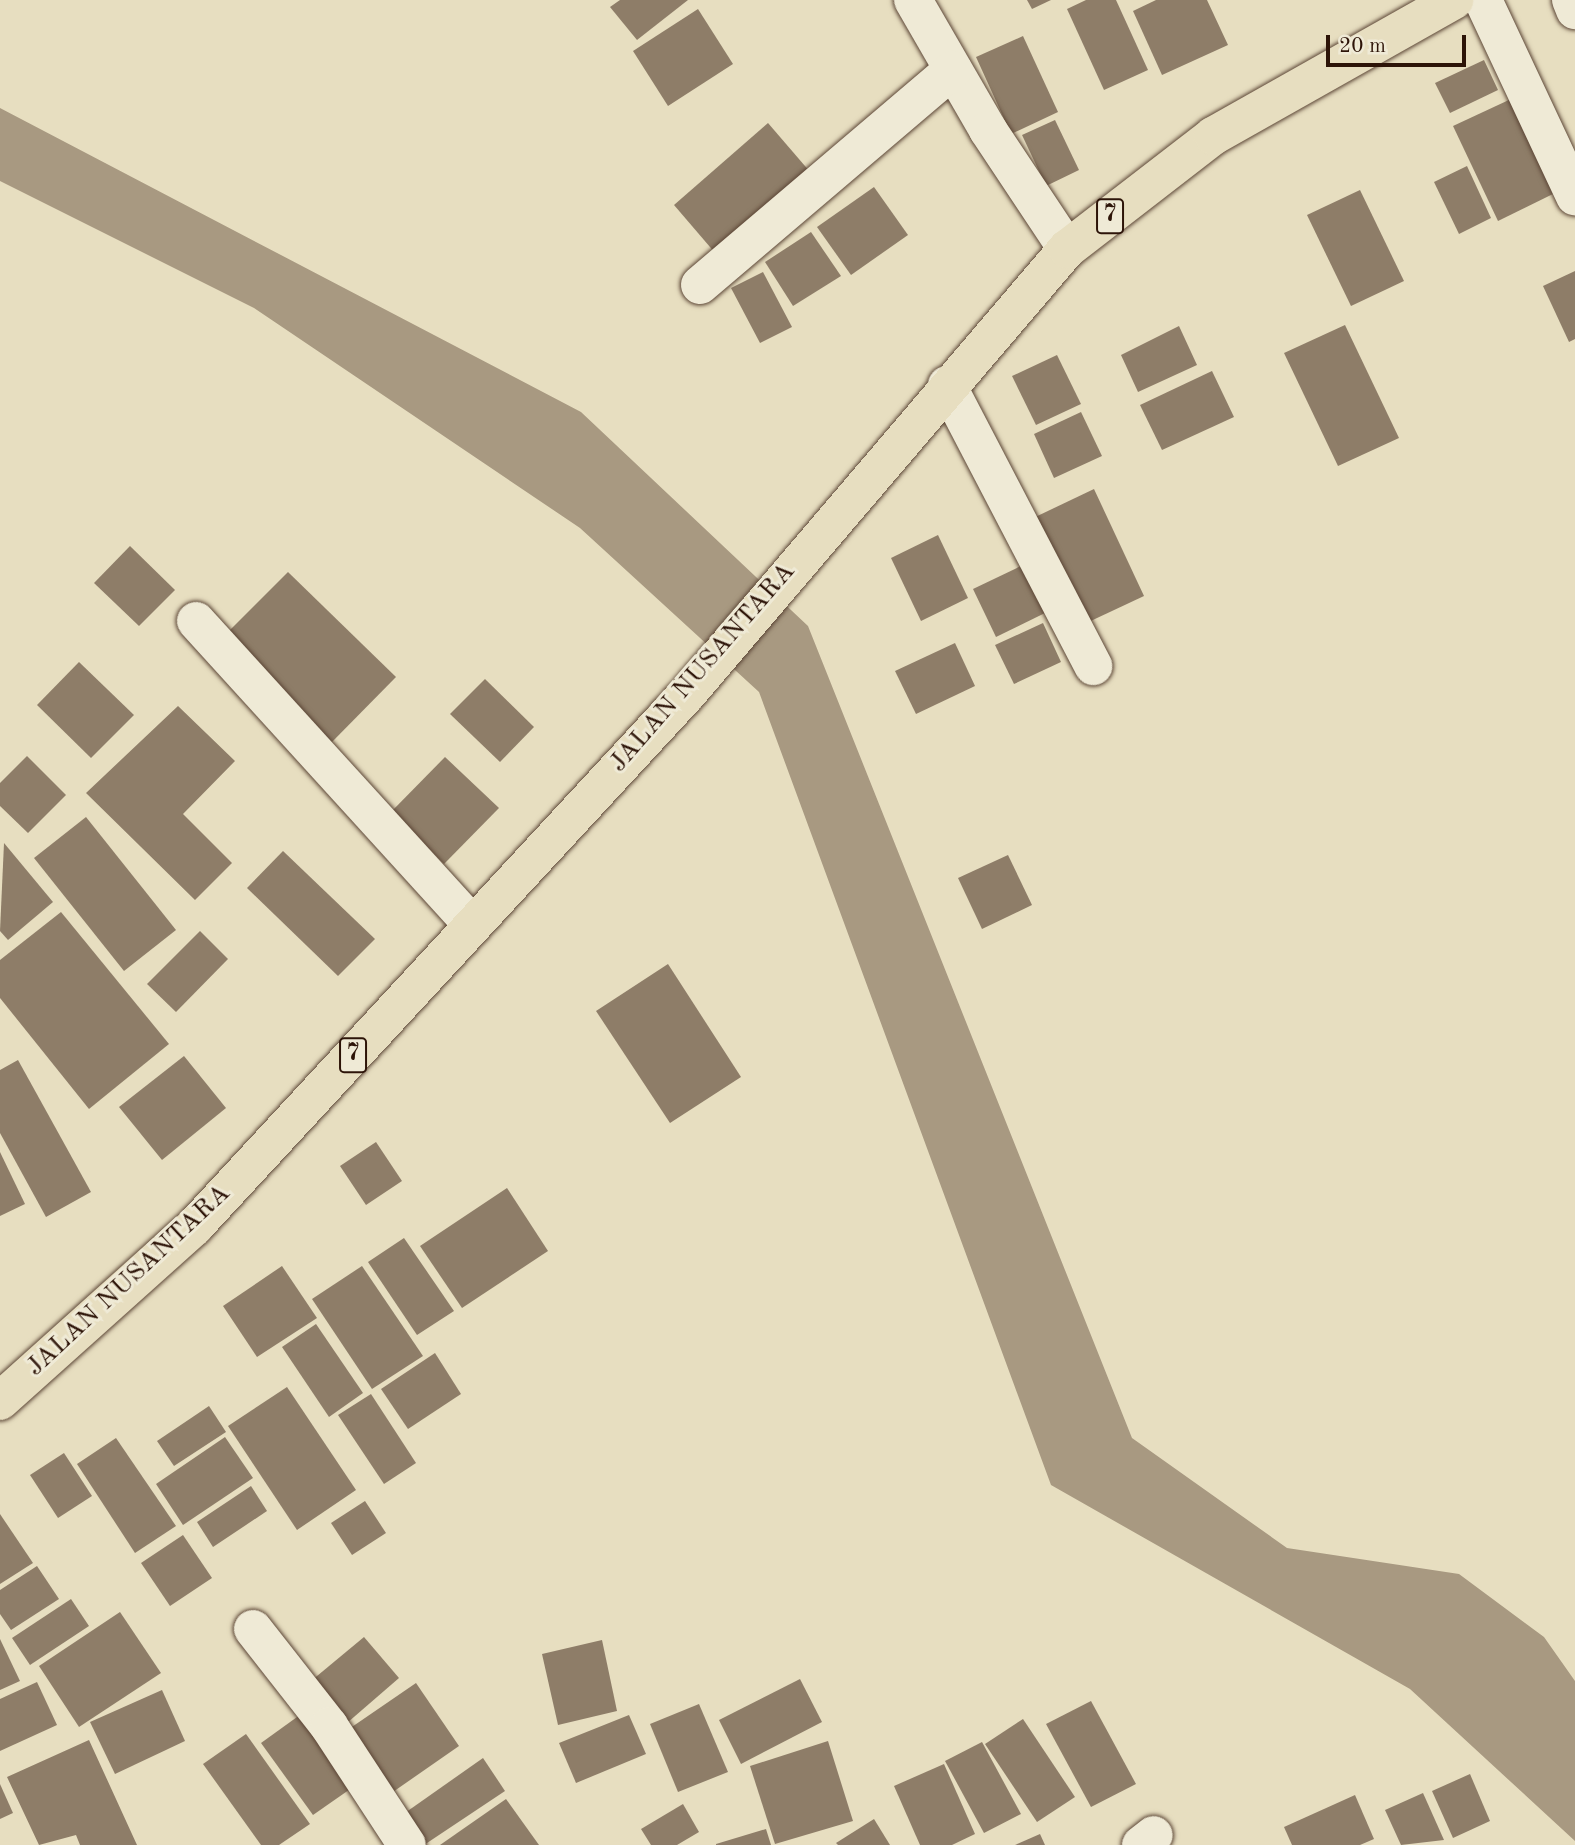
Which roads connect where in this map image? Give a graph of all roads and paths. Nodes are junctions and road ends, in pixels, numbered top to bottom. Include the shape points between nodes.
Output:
1 (913, 0) edge
2 (1454, 0) edge
3 (1483, 0) edge
4 (1571, 0) edge
5 (1575, 10) edge
6 (953, 70) junction
7 (1575, 195) edge
8 (1066, 249) junction
9 (700, 285) dead end
10 (947, 385) junction
11 (196, 621) dead end
12 (1093, 666) dead end
13 (473, 925) junction
14 (0, 1401) edge
15 (253, 1629) dead end
16 (407, 1845) edge

1 - 6 street
2 - 8 highway, JALAN NUSANTARA / 7 via 1213,136
3 - 7 street
4 - 5 street
6 - 8 street
6 - 9 street
8 - 10 highway, JALAN NUSANTARA / 7
10 - 12 street
10 - 13 highway, JALAN NUSANTARA / 7 via 688,693
11 - 13 street
13 - 14 highway, JALAN NUSANTARA / 7 via 194,1227
15 - 16 street via 329,1726

